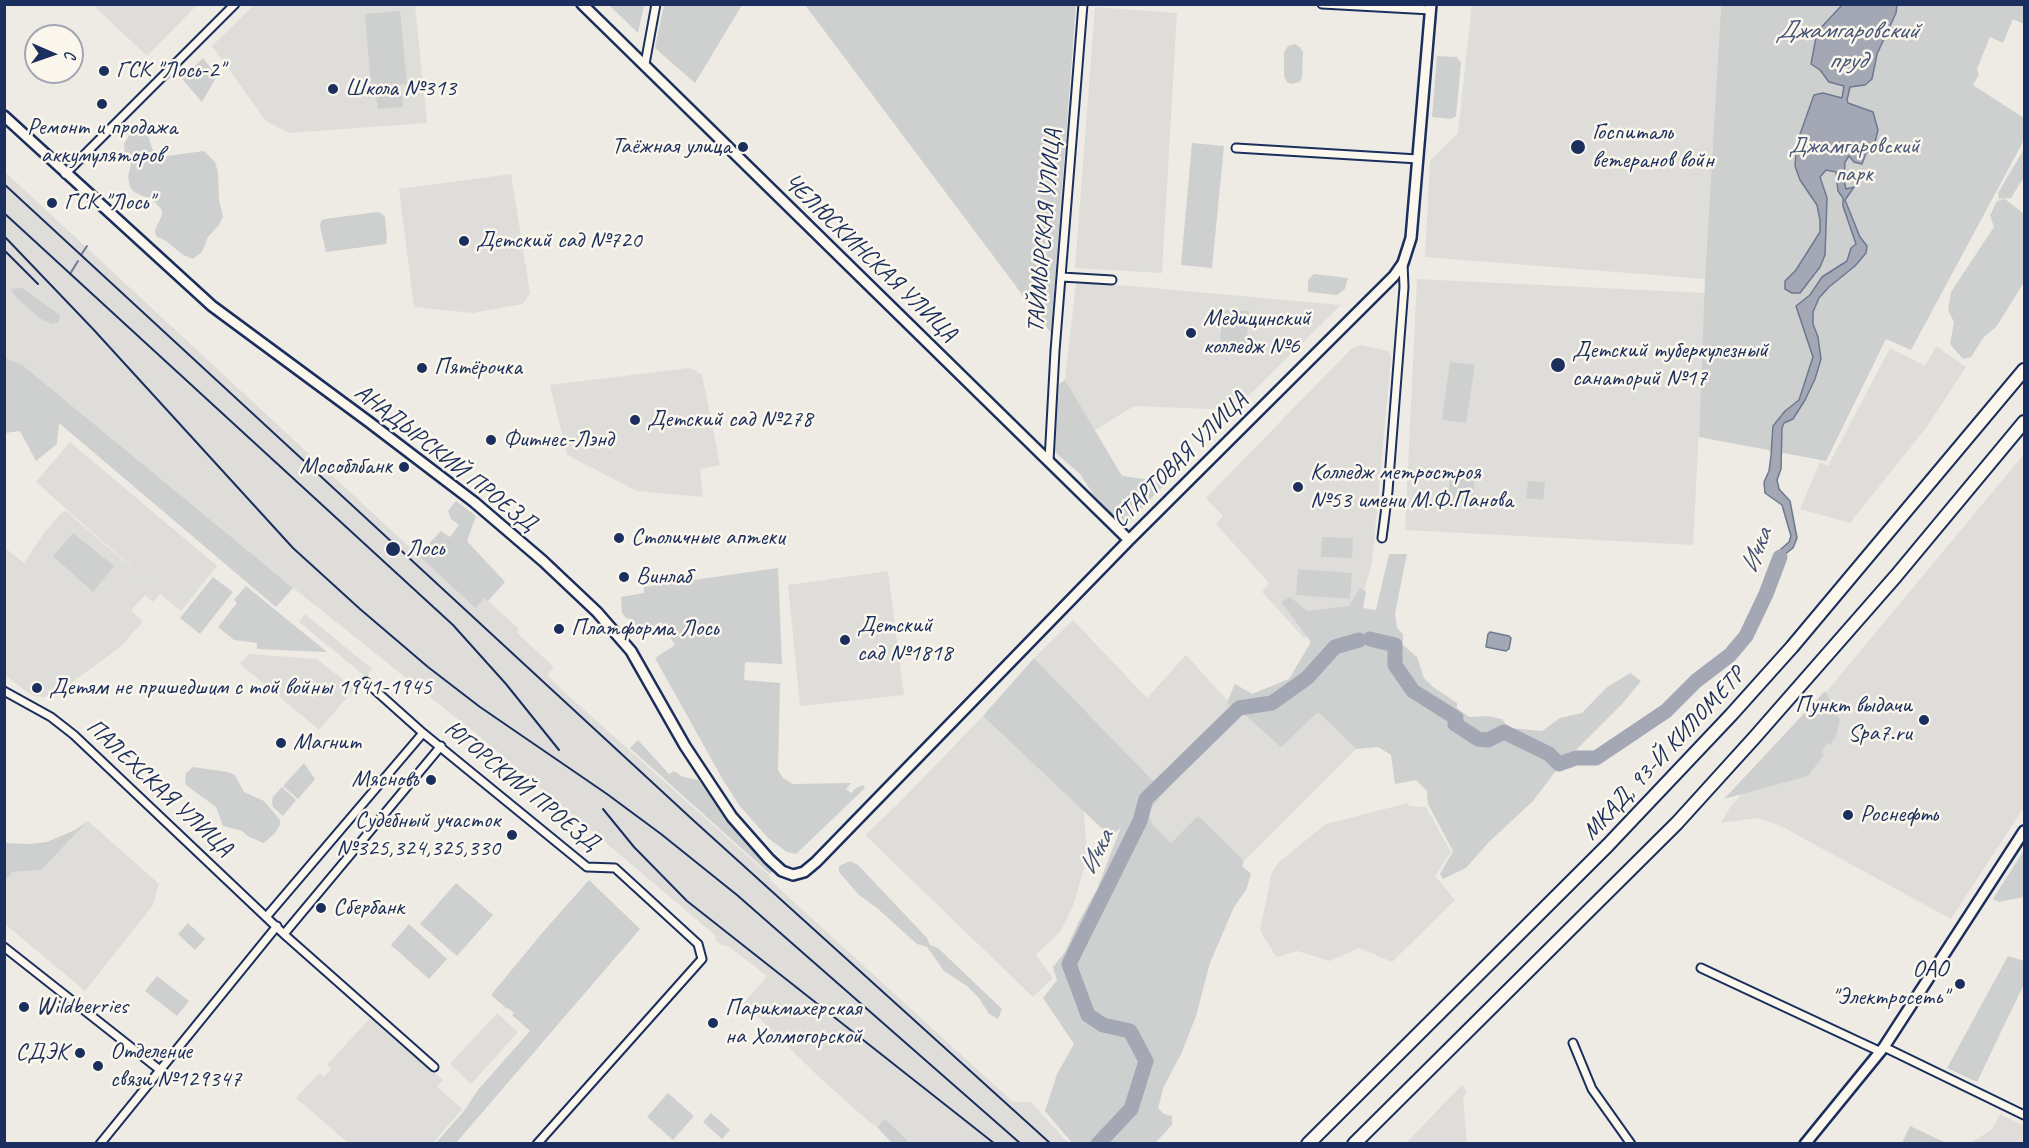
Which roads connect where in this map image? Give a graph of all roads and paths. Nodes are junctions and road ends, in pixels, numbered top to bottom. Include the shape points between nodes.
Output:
1 (235, 4) edge
2 (582, 4) edge
3 (656, 4) edge
4 (1083, 4) edge
5 (1323, 4) edge
6 (1431, 7) edge
7 (645, 64) junction
8 (4, 116) edge
9 (1236, 148) dead end
10 (1418, 159) junction
11 (65, 174) junction
12 (1403, 263) junction
13 (1062, 277) junction
14 (1112, 280) dead end
15 (2025, 370) edge
16 (2025, 422) edge
17 (1049, 461) junction
18 (1382, 538) dead end
19 (1129, 540) junction
20 (366, 682) dead end
21 (7, 694) edge
22 (423, 733) junction
23 (441, 746) junction
24 (2025, 831) edge
25 (804, 872) joint
26 (267, 916) junction
27 (277, 926) junction
28 (284, 934) junction
29 (4, 947) edge
30 (1701, 968) dead end
31 (1573, 1043) dead end
32 (1883, 1049) junction
33 (434, 1067) dead end
34 (160, 1070) junction
35 (2025, 1115) edge
36 (100, 1143) edge
37 (537, 1143) edge
38 (1308, 1143) edge
39 (1354, 1143) edge
40 (1631, 1143) edge
41 (1805, 1143) edge

1 - 11 street
2 - 7 street, ЧЕЛЮСКИНСКАЯ УЛИЦА
3 - 7 street
4 - 13 street, ТАЙМЫРСКАЯ УЛИЦА
5 - 6 street
6 - 10 street, СТАРТОВАЯ УЛИЦА
7 - 17 street, ЧЕЛЮСКИНСКАЯ УЛИЦА
8 - 11 street, АНАДЫРСКИЙ ПРОЕЗД
9 - 10 street
10 - 12 street, СТАРТОВАЯ УЛИЦА via 1411,238
11 - 25 street, АНАДЫРСКИЙ ПРОЕЗД via 212,306 474,502 574,590 631,651 685,746 732,817 782,871 793,875
12 - 18 street via 1400,343
12 - 19 street, СТАРТОВАЯ УЛИЦА
13 - 14 street
13 - 17 street, ТАЙМЫРСКАЯ УЛИЦА
15 - 38 highway, МКАД, 93-Й КИЛОМЕТР via 1731,715 1608,845
16 - 39 highway via 1896,576 1677,823
17 - 19 street, ЧЕЛЮСКИНСКАЯ УЛИЦА
19 - 25 street, СТАРТОВАЯ УЛИЦА
20 - 22 street, ЮГОРСКИЙ ПРОЕЗД
21 - 26 street, ПАЛЕХСКАЯ УЛИЦА via 51,717 74,735
22 - 23 street, ЮГОРСКИЙ ПРОЕЗД
22 - 26 street
23 - 28 street
23 - 37 street, ЮГОРСКИЙ ПРОЕЗД via 587,867 615,868 698,944 702,959
24 - 32 street
26 - 27 street, ПАЛЕХСКАЯ УЛИЦА
27 - 28 street, ПАЛЕХСКАЯ УЛИЦА
27 - 34 street
28 - 33 street, ПАЛЕХСКАЯ УЛИЦА
29 - 34 street
30 - 32 street
31 - 40 street via 1592,1089
32 - 35 street
32 - 41 street
34 - 36 street

